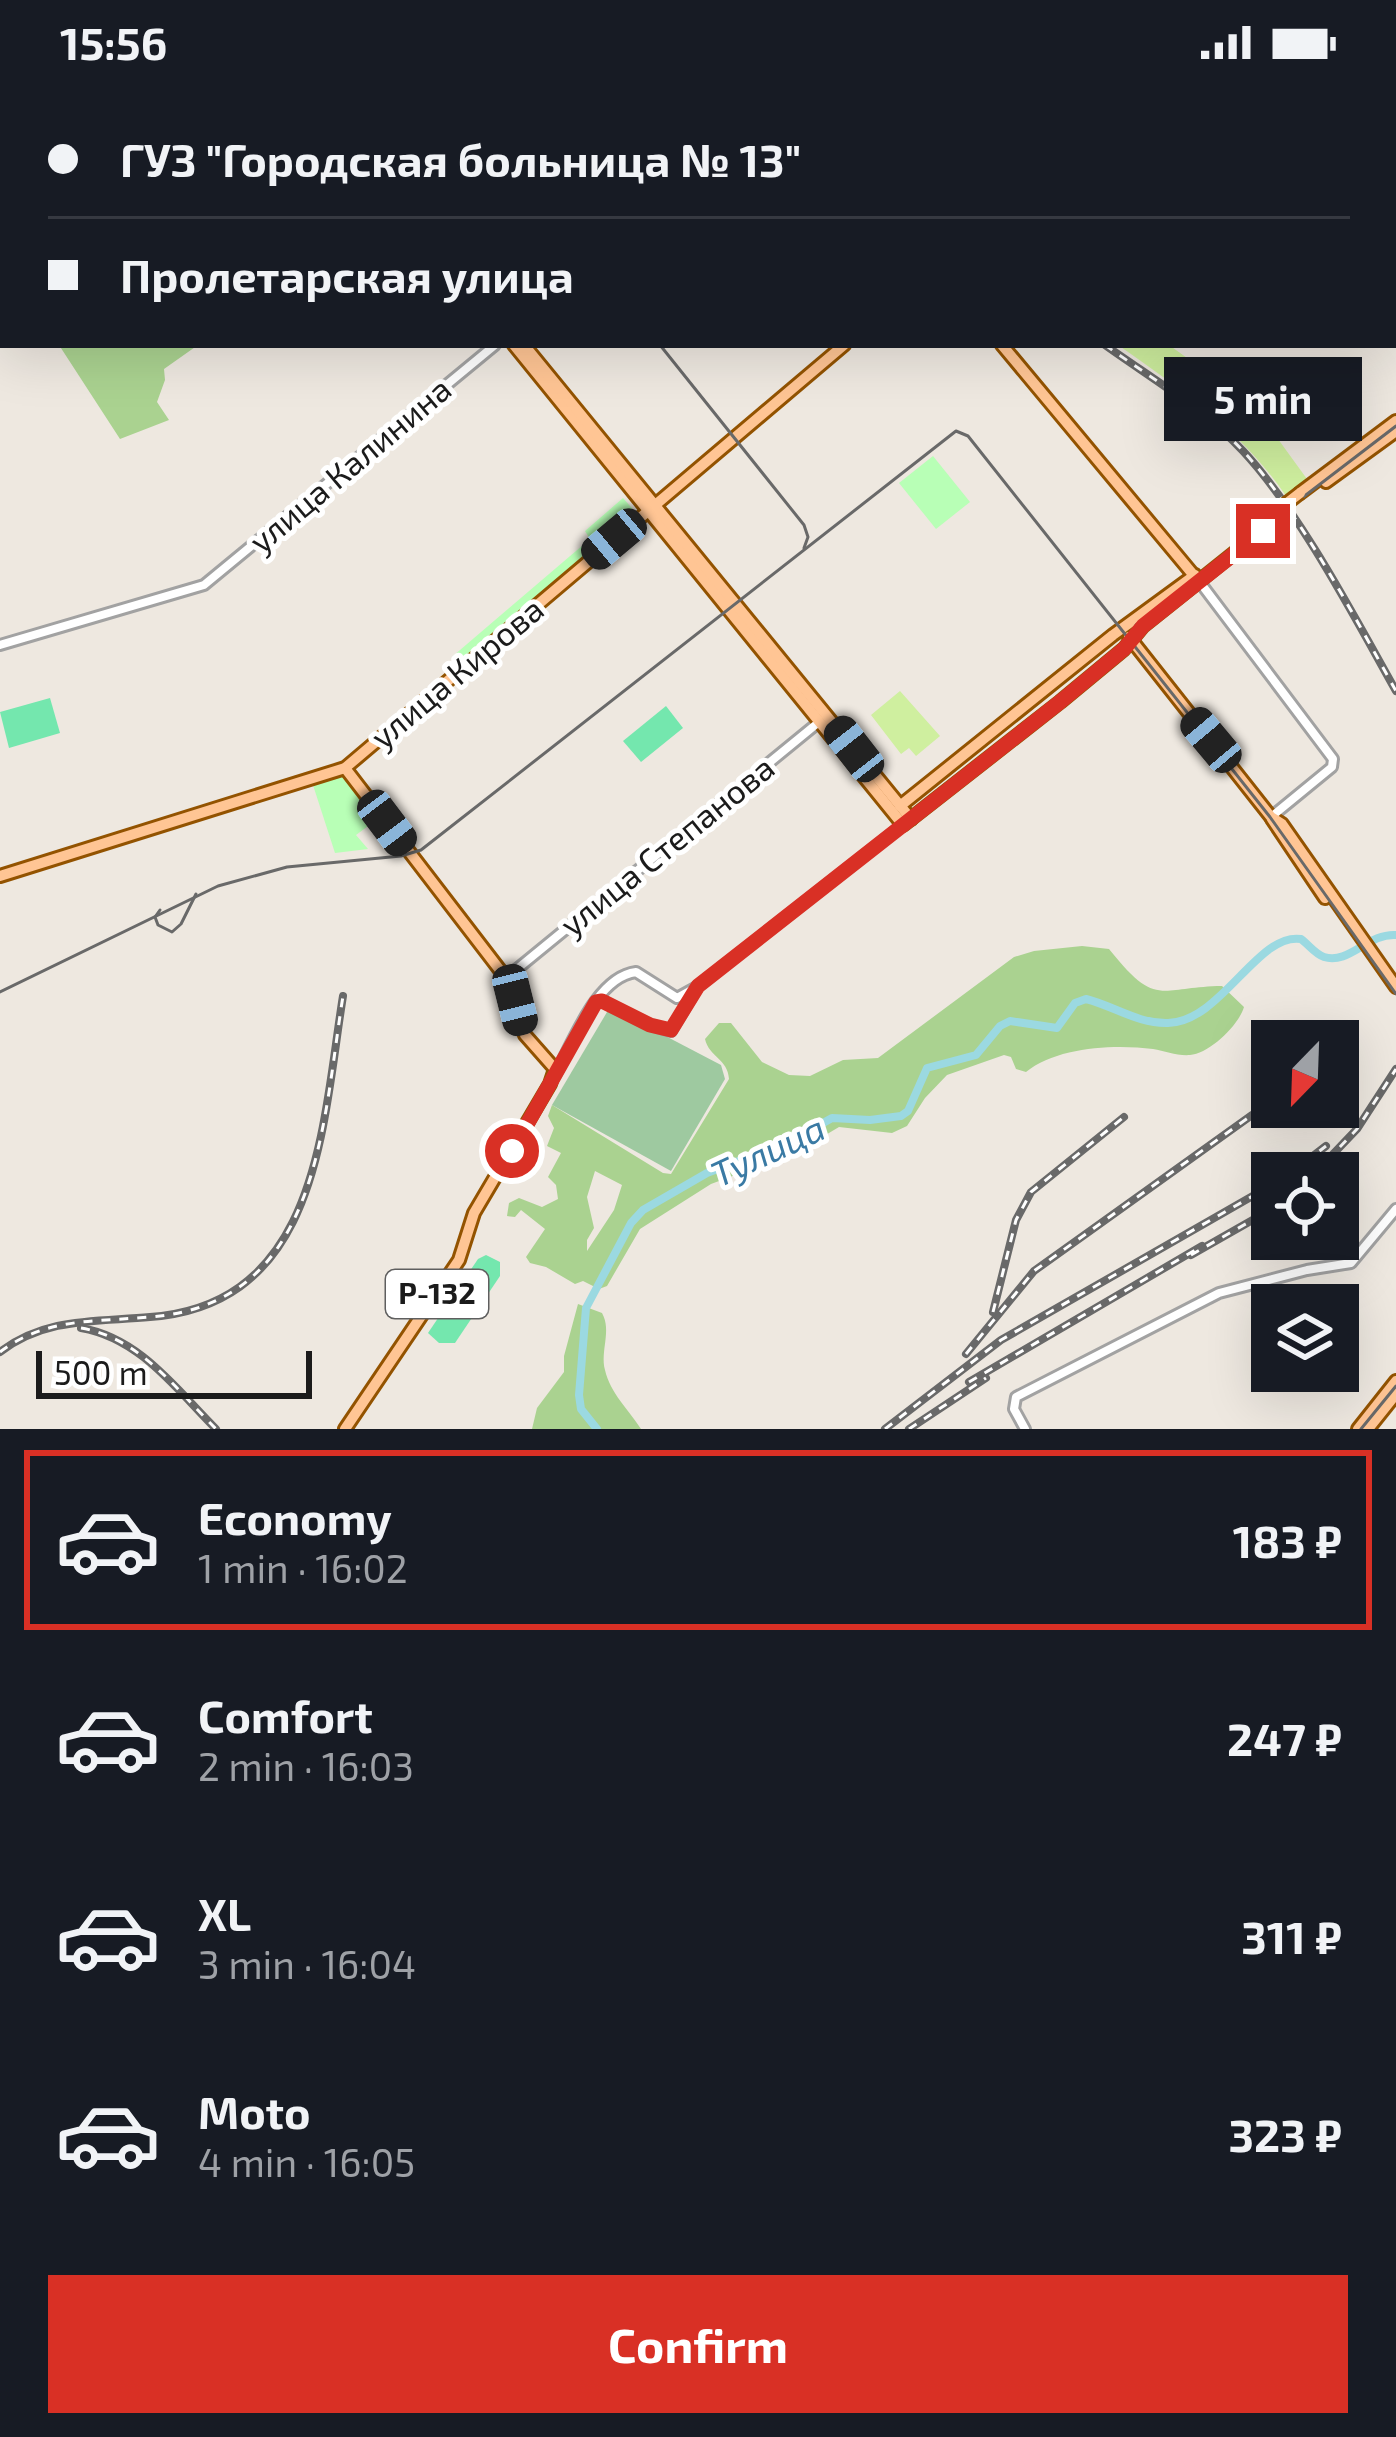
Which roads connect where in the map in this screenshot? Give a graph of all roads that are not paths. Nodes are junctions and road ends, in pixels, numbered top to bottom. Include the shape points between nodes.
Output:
1 (491, 348) edge
2 (517, 348) edge
3 (526, 348) edge
4 (840, 348) edge
5 (1004, 348) edge
6 (1392, 428) edge
7 (651, 507) junction
8 (1197, 579) junction
9 (1127, 634) junction
10 (0, 645) edge
11 (1048, 688) junction
12 (1060, 702) junction
13 (824, 718) junction
14 (974, 747) junction
15 (985, 760) junction
16 (345, 767) junction
17 (904, 803) junction
18 (1271, 817) junction
19 (911, 819) junction
20 (0, 876) edge
21 (1373, 961) junction
22 (506, 978) junction
23 (698, 986) junction
24 (1396, 987) edge
25 (673, 997) junction
26 (1396, 999) edge
27 (596, 1002) junction
28 (681, 1014) junction
29 (548, 1057) junction
30 (564, 1059) junction
31 (554, 1076) junction
32 (1396, 1209) edge
33 (1396, 1381) edge
34 (1396, 1394) edge
35 (346, 1429) edge
36 (1025, 1429) edge
37 (1358, 1429) edge
38 (1368, 1429) edge

1 - 10 street, улица Калинина via 204,585
2 - 7 main road
3 - 7 main road
4 - 7 main road, улица Кирова
5 - 8 main road
6 - 8 main road, bridge
7 - 13 main road
7 - 16 main road, улица Кирова
8 - 9 main road
8 - 18 street via 1334,759
9 - 11 main road
9 - 12 main road via 1124,649
9 - 18 main road
11 - 12 main road
11 - 14 main road
12 - 15 main road
13 - 17 main road
13 - 19 main road
13 - 22 street, улица Степанова
14 - 15 main road
14 - 17 main road
15 - 19 main road
16 - 20 main road, улица Кирова
16 - 22 main road
17 - 19 main road
18 - 21 main road
19 - 23 street
21 - 24 main road
21 - 26 main road
22 - 29 main road via 525,1035
23 - 25 street
23 - 28 street
25 - 27 street via 633,971
25 - 28 street
27 - 28 street via 670,1031
27 - 30 street
29 - 30 street
29 - 31 main road
30 - 31 street
31 - 35 main road, Р-132 via 474,1214 459,1260
32 - 36 street via 1352,1263 1219,1293 1016,1397
33 - 37 main road
34 - 38 main road

